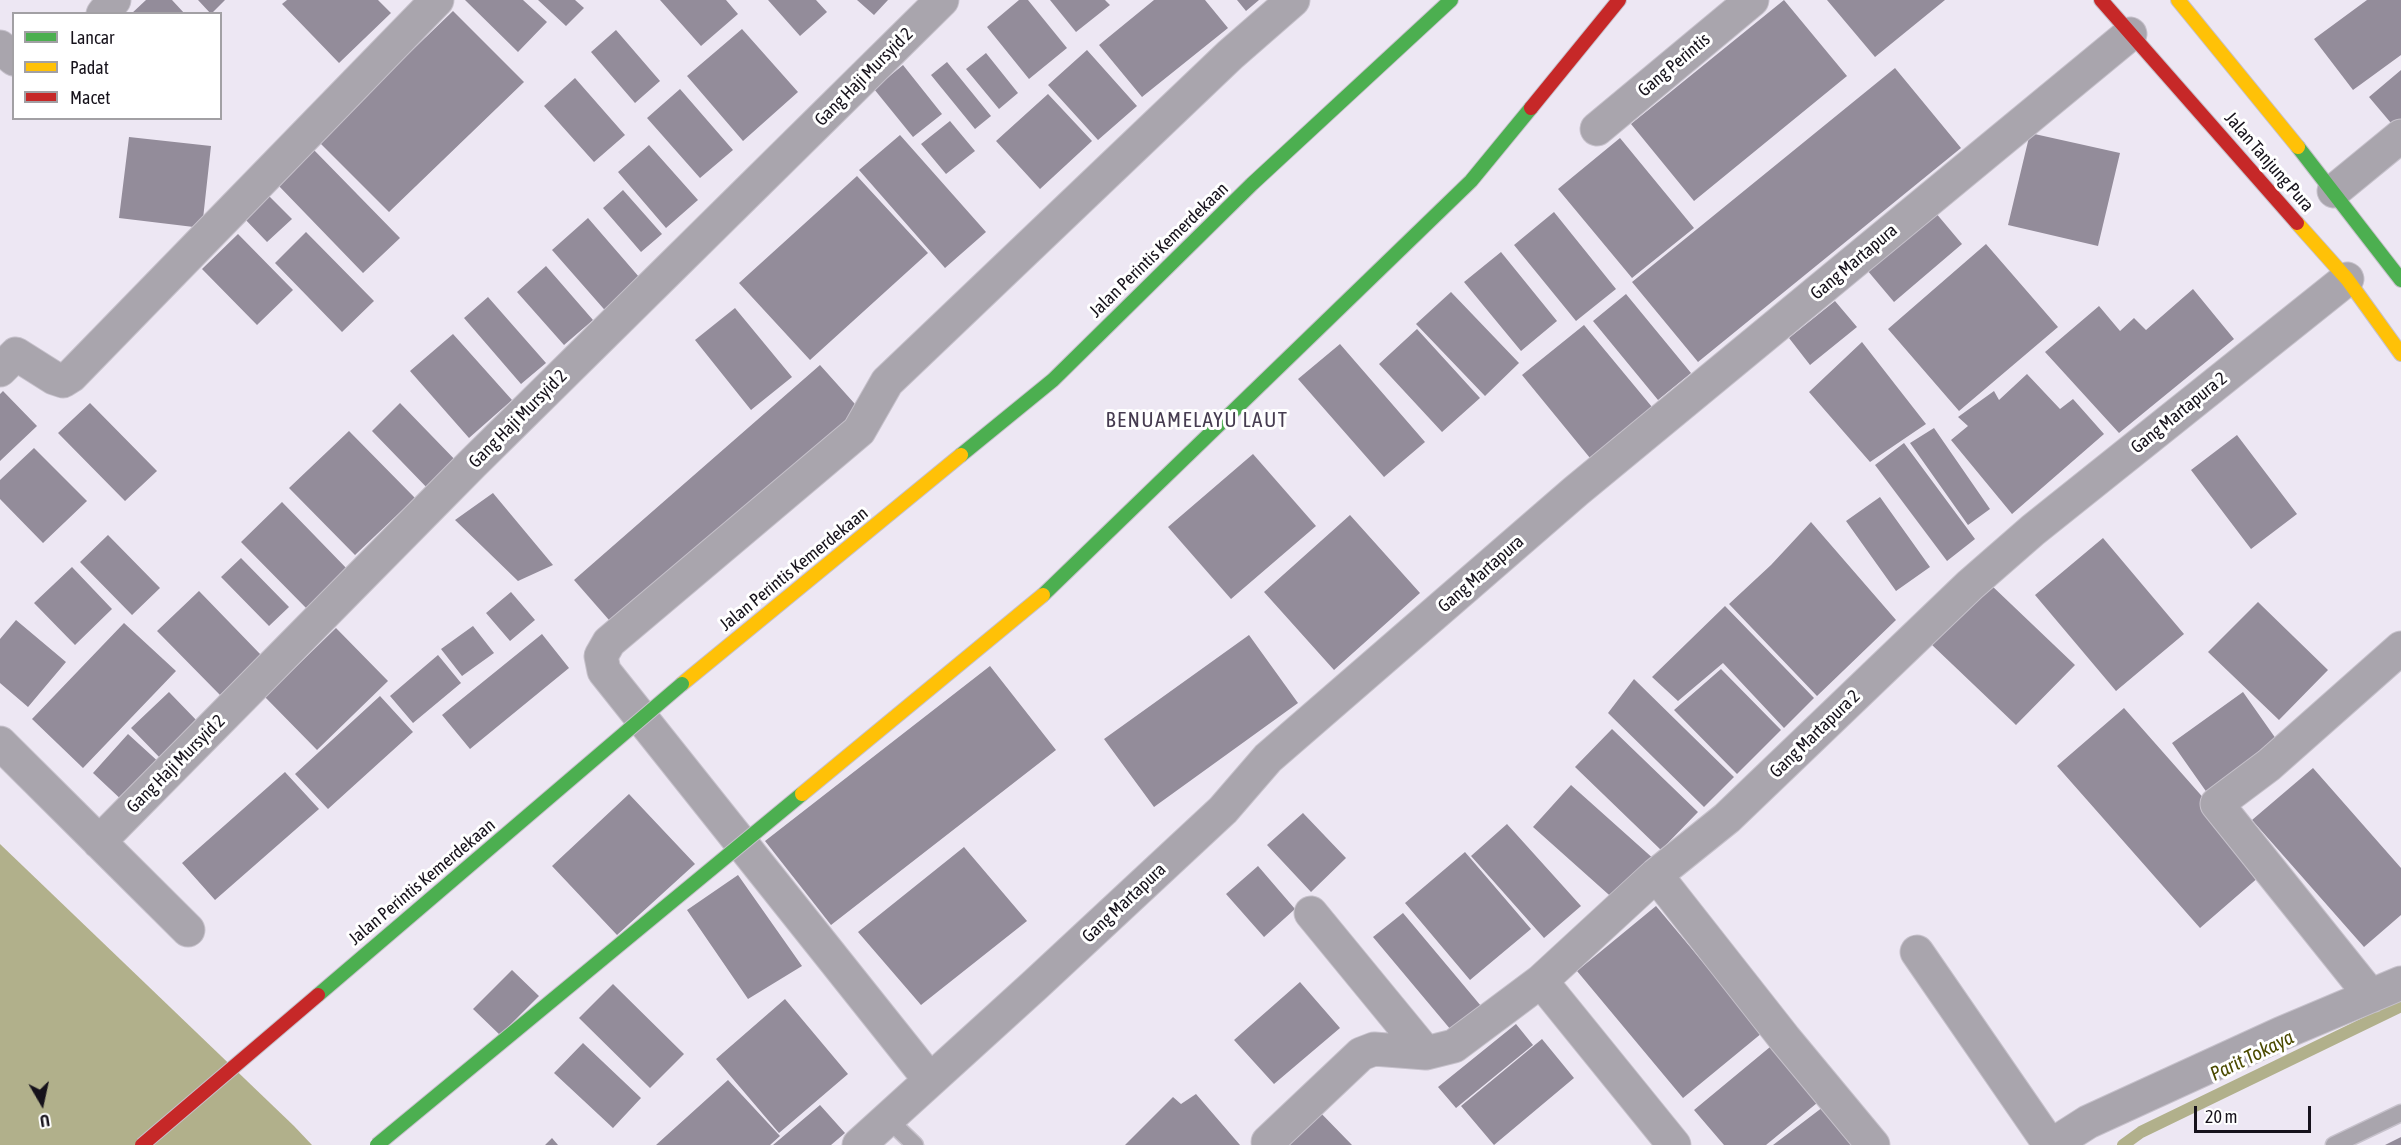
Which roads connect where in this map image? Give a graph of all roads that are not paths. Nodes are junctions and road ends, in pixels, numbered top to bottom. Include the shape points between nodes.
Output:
1 (114, 0) edge
2 (436, 0) edge
3 (942, 0) edge
4 (1293, 0) edge
5 (1451, 0) edge
6 (1619, 0) edge
7 (1752, 0) edge
8 (2102, 0) edge
9 (2178, 0) edge
10 (105, 12) edge
11 (2130, 34) junction
12 (0, 47) edge
13 (12, 57) edge
14 (1597, 129) dead end
15 (2401, 136) edge
16 (2334, 191) junction
17 (2347, 279) junction
18 (2401, 280) edge
19 (2401, 354) edge
20 (0, 370) edge
21 (2401, 648) edge
22 (0, 743) edge
23 (99, 842) junction
24 (1656, 875) junction
25 (1311, 913) dead end
26 (188, 930) dead end
27 (1917, 952) dead end
28 (1541, 981) junction
29 (2401, 983) edge
30 (2371, 996) junction
31 (1426, 1053) junction
32 (930, 1080) junction
33 (2401, 1113) edge
34 (888, 1119) junction
35 (1268, 1142) dead end
36 (142, 1145) edge
37 (377, 1145) edge
38 (859, 1145) edge
39 (915, 1145) edge
40 (1674, 1145) edge
41 (1873, 1145) edge
42 (2051, 1145) edge
43 (2334, 1145) edge

1 - 10 street
2 - 20 street via 71,376 63,381 54,378 16,354
3 - 23 street, Gang Haji Mursyid 2 via 472,464
4 - 32 street via 1230,55 887,382 859,431 609,642 601,656 604,671
5 - 36 highway, Jalan Perintis Kemerdekaan, bridge via 1252,184 1053,380 682,684
6 - 37 highway, bridge via 1471,181 1043,595
7 - 14 street, Gang Perintis
8 - 11 highway, Jalan Tanjung Pura
9 - 16 highway, Jalan Tanjung Pura
11 - 17 highway, Jalan Tanjung Pura
11 - 32 street, Gang Martapura via 1576,491 1268,758 1223,810
12 - 13 street
15 - 16 street
16 - 18 highway, Jalan Tanjung Pura
17 - 19 highway, Jalan Tanjung Pura
17 - 24 street, Gang Martapura 2 via 2033,530 1970,585 1727,818
21 - 30 street via 2269,765 2217,804
22 - 23 street
23 - 26 street
24 - 28 street, Gang Martapura 2
24 - 41 street
25 - 31 street
27 - 42 street
28 - 31 street, Gang Martapura 2 via 1454,1046
28 - 40 street
29 - 30 street
30 - 42 street via 2088,1122
31 - 35 street, Gang Martapura 2 via 1374,1049 1361,1054
32 - 34 street, Gang Martapura
33 - 43 lane
34 - 38 street, Gang Martapura
34 - 39 lane

